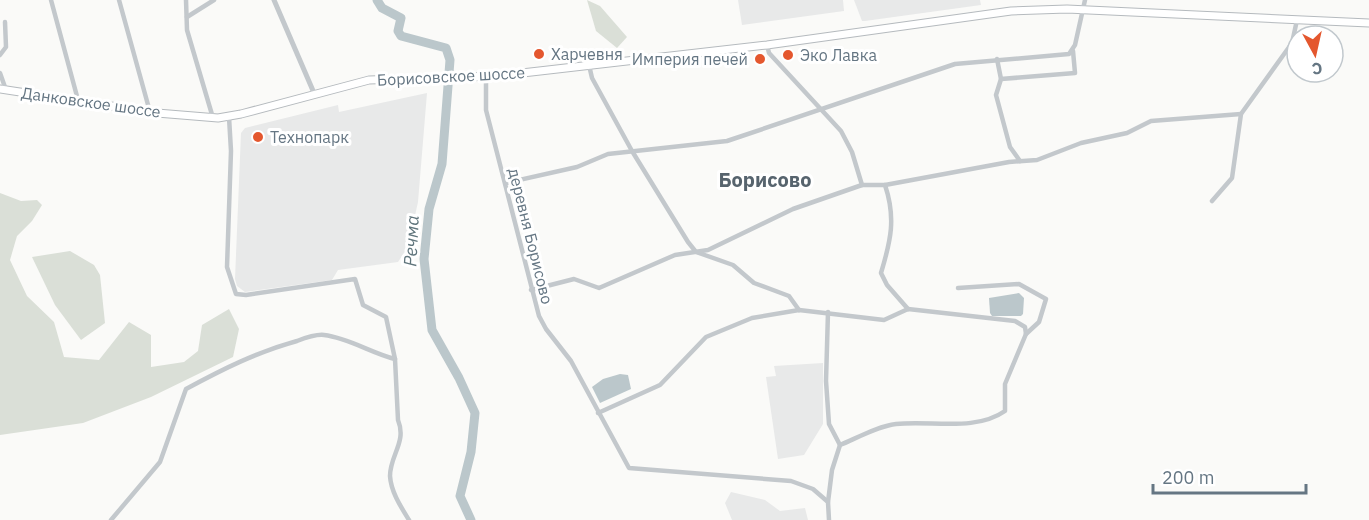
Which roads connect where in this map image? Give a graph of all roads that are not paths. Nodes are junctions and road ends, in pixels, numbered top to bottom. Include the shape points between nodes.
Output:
1 (51, 0) edge
2 (119, 0) edge
3 (186, 0) edge
4 (214, 0) edge
5 (274, 0) edge
6 (1085, 0) edge
7 (1084, 10) junction
8 (187, 17) junction
9 (1297, 20) junction
10 (5, 22) dead end
11 (1369, 23) edge
12 (767, 45) junction
13 (1073, 51) junction
14 (0, 56) edge
15 (997, 59) junction
16 (589, 65) junction
17 (0, 73) edge
18 (486, 77) junction
19 (1001, 78) junction
20 (3, 90) edge
21 (314, 93) junction
22 (78, 100) junction
23 (821, 108) junction
24 (150, 111) junction
25 (1241, 114) junction
26 (183, 115) joint
27 (213, 117) junction
28 (229, 117) junction
29 (632, 151) junction
30 (1020, 161) junction
31 (506, 183) junction
32 (885, 184) junction
33 (862, 185) junction
34 (1212, 201) dead end
35 (696, 252) junction
36 (958, 288) dead end
37 (531, 290) junction
38 (908, 309) junction
39 (800, 310) junction
40 (828, 312) junction
41 (1026, 334) junction
42 (394, 359) junction
43 (598, 412) junction
44 (840, 445) junction
45 (828, 502) junction
46 (111, 520) edge
47 (409, 520) edge
48 (830, 520) edge

1 - 22 street
2 - 24 street
3 - 8 street
4 - 8 street
5 - 21 street
6 - 7 street
7 - 9 main road, Борисовское шоссе
7 - 12 main road, Борисовское шоссе via 1011,11
7 - 13 street
8 - 27 street via 187,30
9 - 11 main road, Борисовское шоссе
9 - 25 street via 1292,43
10 - 14 street via 6,47
12 - 16 main road, Борисовское шоссе
12 - 23 street via 769,53
13 - 15 street
13 - 19 street via 1075,73
15 - 19 street
15 - 23 street via 955,64
16 - 18 main road, Борисовское шоссе
16 - 29 street via 592,78
17 - 20 street
18 - 21 main road, Борисовское шоссе via 369,80
18 - 31 street, деревня Борисово via 486,110
19 - 30 street via 996,96 1010,147
20 - 22 main road, Данковское шоссе
21 - 28 main road, Борисовское шоссе
22 - 24 main road, Данковское шоссе
23 - 29 street via 726,141
23 - 33 street via 841,131
24 - 26 main road, Данковское шоссе
25 - 30 street via 1151,121 1127,133 1037,160
25 - 34 street via 1232,178
26 - 27 main road, Борисовское шоссе
27 - 28 main road, Борисовское шоссе
28 - 42 street via 227,267 236,294 355,279 363,305 386,317
29 - 31 street
29 - 35 street
30 - 32 street
31 - 37 street, деревня Борисово
32 - 33 street
32 - 38 street via 892,237 881,273 886,285
33 - 35 street via 793,209 708,250
35 - 37 street via 675,255 599,288 574,279
35 - 39 street via 733,266 754,283 789,296
36 - 41 street via 1019,284 1046,300 1039,322
37 - 43 street, деревня Борисово via 546,329 571,361
38 - 40 street via 884,320
38 - 41 street via 1015,321
39 - 40 street
39 - 43 street via 752,318 706,337 660,384
40 - 44 street via 829,424
41 - 44 street via 1005,384 1005,411 994,419 894,424
42 - 46 street via 322,334 244,358 186,389 160,462
42 - 47 street via 402,438 390,475
43 - 45 street, деревня Борисово via 629,468 791,481 813,489
44 - 45 street via 831,470
45 - 48 street

